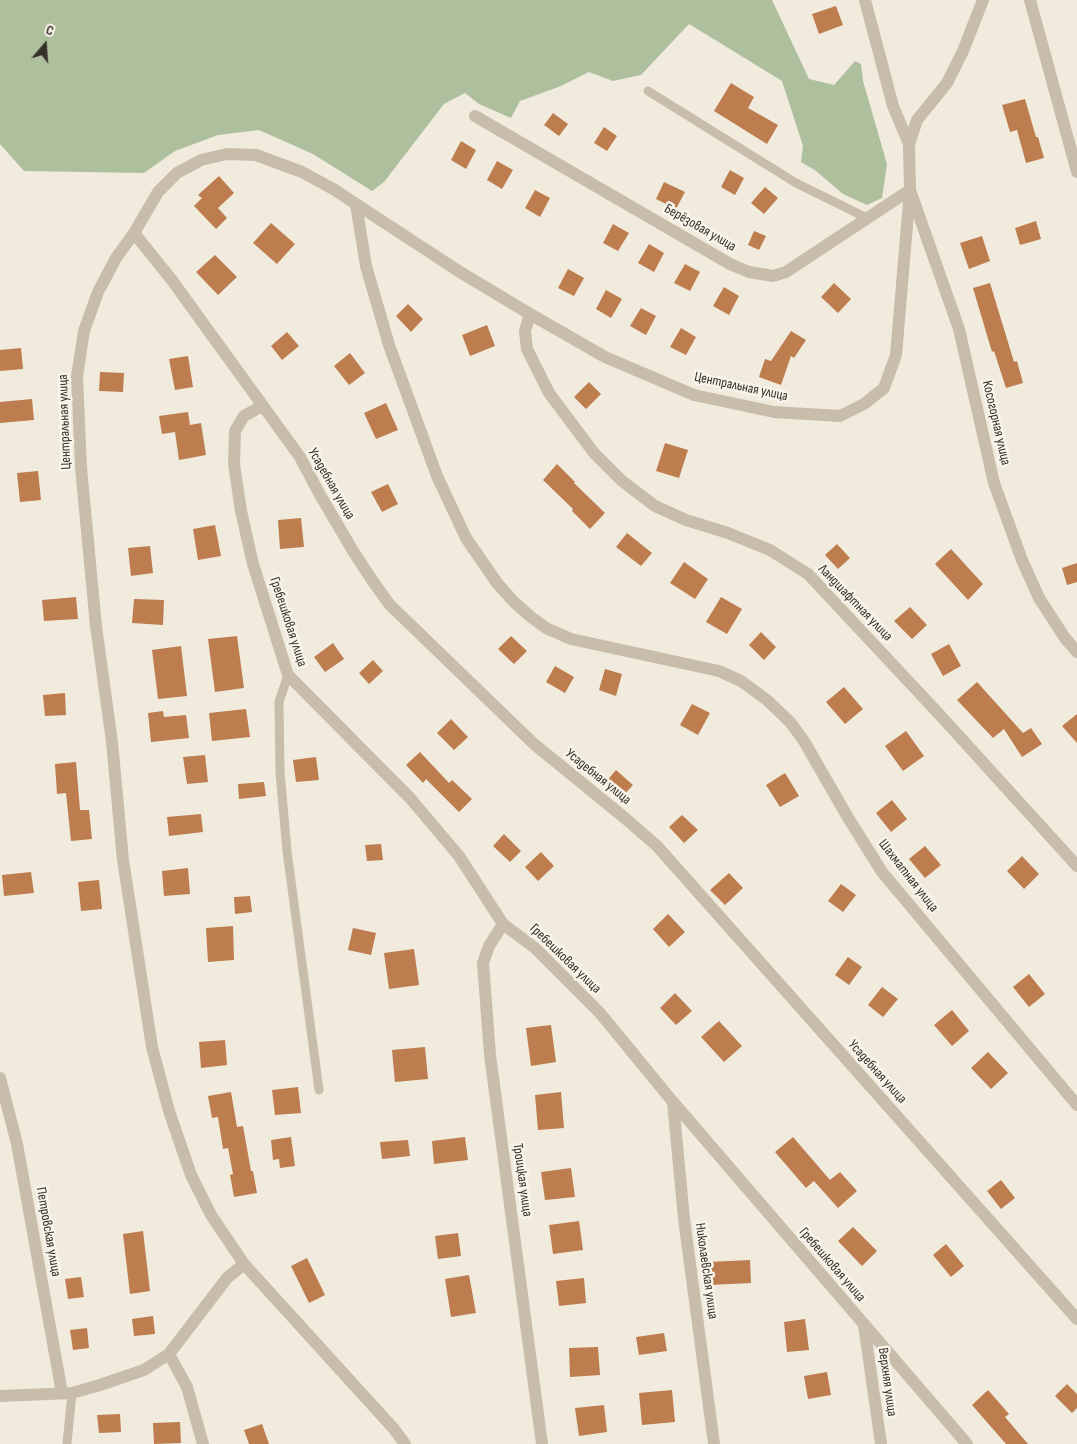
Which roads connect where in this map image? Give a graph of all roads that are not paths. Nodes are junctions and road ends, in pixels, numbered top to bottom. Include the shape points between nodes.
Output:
1 (865, 0) edge
2 (983, 0) edge
3 (1030, 0) edge
4 (648, 91) dead end
5 (475, 116) dead end
6 (909, 144) junction
7 (1077, 172) edge
8 (910, 190) junction
9 (356, 204) junction
10 (867, 218) junction
11 (134, 233) junction
12 (530, 314) junction
13 (262, 406) junction
14 (1077, 652) edge
15 (288, 675) junction
16 (1077, 866) edge
17 (503, 924) junction
18 (0, 1078) edge
19 (319, 1090) dead end
20 (673, 1102) junction
21 (1077, 1105) edge
22 (244, 1264) junction
23 (1077, 1319) edge
24 (864, 1325) junction
25 (169, 1354) junction
26 (67, 1393) junction
27 (0, 1396) edge
28 (67, 1444) edge
29 (203, 1444) edge
30 (405, 1444) edge
31 (542, 1444) edge
32 (714, 1444) edge
33 (881, 1444) edge
34 (967, 1444) edge

1 - 6 street via 893,106
2 - 6 street via 947,83 917,120
3 - 7 street
4 - 10 lane via 796,183
5 - 10 street, Берёзовая улица via 749,272 773,276 786,272
6 - 8 street, Центральная улица
8 - 10 street, Берёзовая улица
8 - 12 street, Центральная улица via 896,355 884,388 864,404 840,416 774,412 694,395 605,357
8 - 14 street, Косогорная улица via 959,329 994,483 1039,598
9 - 11 street, Центральная улица via 302,172 256,155 227,154 201,160 177,173 158,192
9 - 12 street, Центральная улица
9 - 21 street, Шахматная улица via 366,266 389,345 427,448 466,538 497,583 531,617 571,639 719,671 741,681 767,700 804,741 882,872
11 - 13 street, Усадебная улица
11 - 22 street, Центральная улица via 98,292 84,331 77,376 81,468 95,616 112,742 123,860 152,1047 169,1112 191,1175 211,1215
12 - 16 street, Ландшафтная улица via 526,348 549,393 594,453 622,481 655,506 770,550 808,574
13 - 15 street, Гребешковая улица via 244,416 236,431 234,464 253,564
13 - 23 street, Усадебная улица via 300,457 353,550 390,605 534,744 657,846
15 - 17 street, Гребешковая улица via 410,798 459,856
15 - 19 lane via 279,702 280,772 287,851
17 - 20 street, Гребешковая улица via 535,948 600,1014
17 - 31 street, Троицкая улица via 483,963 490,1055
18 - 26 street, Петровская улица via 17,1144
20 - 24 street, Гребешковая улица
20 - 32 street, Николаевская улица via 684,1219
22 - 25 street via 227,1278
22 - 30 street, Центральная улица
24 - 33 street, Верхняя улица
24 - 34 street, Гребешковая улица
25 - 26 street via 144,1370
25 - 29 street via 187,1387
26 - 27 street
26 - 28 lane

